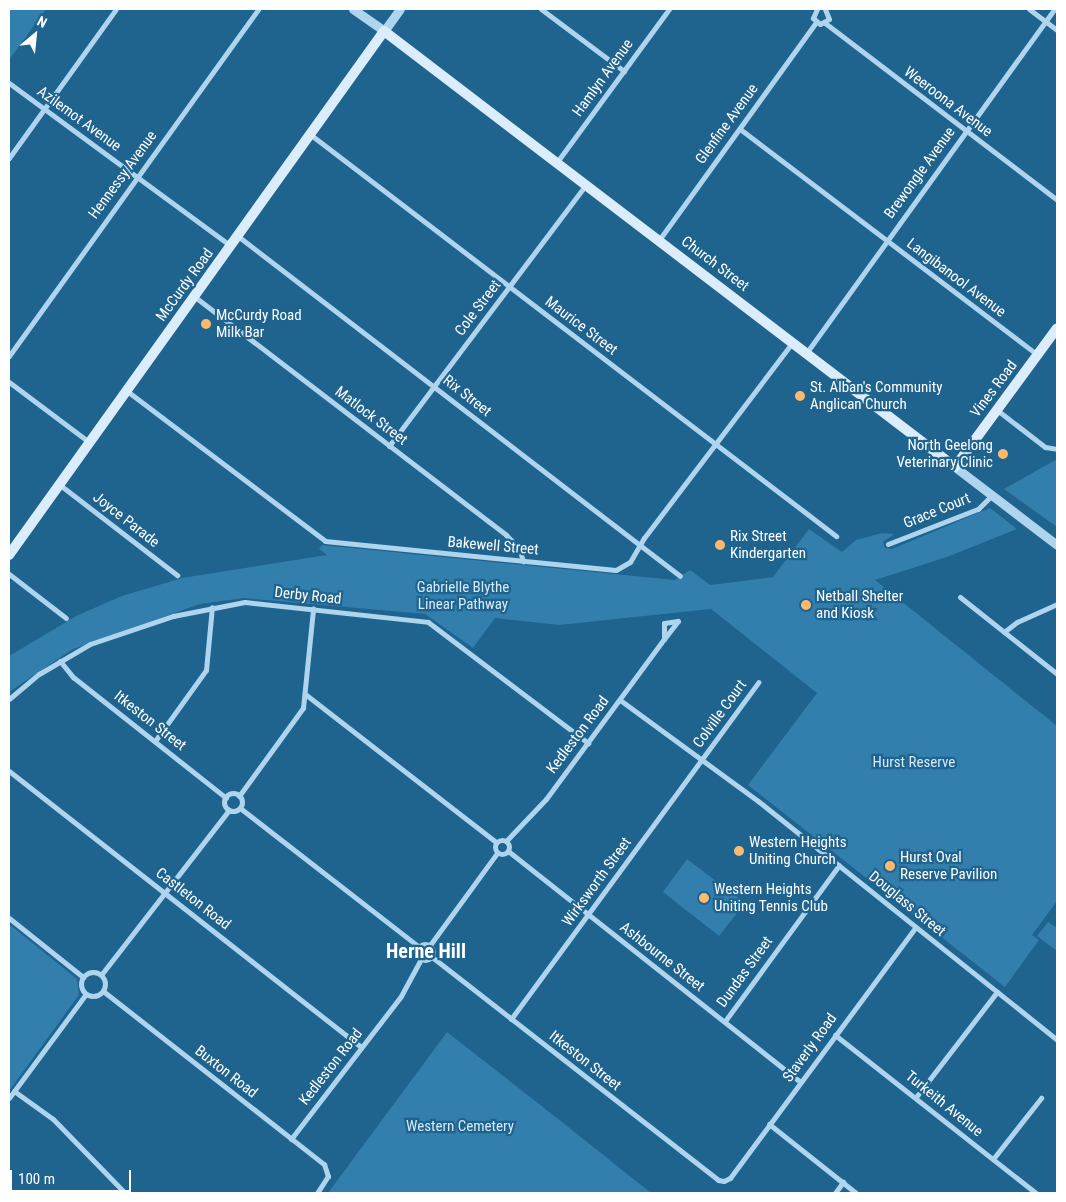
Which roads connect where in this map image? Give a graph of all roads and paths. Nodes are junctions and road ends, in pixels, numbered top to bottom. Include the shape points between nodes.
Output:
1 (116, 9) edge
2 (258, 9) edge
3 (353, 9) edge
4 (400, 9) edge
5 (541, 9) edge
6 (669, 9) edge
7 (817, 9) edge
8 (826, 9) edge
9 (1029, 9) edge
10 (1054, 9) edge
11 (1045, 21) junction
12 (816, 22) junction
13 (825, 23) junction
14 (1057, 30) edge
15 (384, 31) junction
16 (624, 70) junction
17 (9, 83) edge
18 (44, 109) junction
19 (740, 129) junction
20 (966, 131) junction
21 (311, 135) junction
22 (9, 158) edge
23 (557, 162) junction
24 (137, 177) junction
25 (586, 184) junction
26 (1057, 200) edge
27 (239, 237) junction
28 (659, 240) junction
29 (887, 241) junction
30 (232, 247) junction
31 (509, 286) junction
32 (195, 297) junction
33 (1057, 328) edge
34 (793, 342) junction
35 (807, 352) junction
36 (1038, 355) junction
37 (9, 356) edge
38 (9, 382) edge
39 (434, 387) junction
40 (127, 391) junction
41 (998, 410) junction
42 (90, 442) junction
43 (716, 444) junction
44 (389, 446) junction
45 (1057, 450) edge
46 (955, 467) junction
47 (59, 484) junction
48 (992, 495) junction
49 (836, 536) dead end
50 (640, 544) junction
51 (888, 544) dead end
52 (1057, 545) edge
53 (9, 555) edge
54 (523, 561) junction
55 (9, 574) edge
56 (177, 575) dead end
57 (680, 576) dead end
58 (960, 597) dead end
59 (1057, 604) edge
60 (212, 607) junction
61 (313, 609) junction
62 (66, 618) dead end
63 (1004, 632) junction
64 (664, 639) dead end
65 (60, 661) junction
66 (1057, 674) edge
67 (759, 682) dead end
68 (305, 694) junction
69 (9, 700) edge
70 (620, 700) junction
71 (155, 741) junction
72 (588, 743) junction
73 (702, 760) junction
74 (9, 771) edge
75 (239, 796) junction
76 (226, 798) junction
77 (240, 808) junction
78 (229, 810) junction
79 (506, 841) junction
80 (496, 842) junction
81 (508, 850) junction
82 (497, 853) junction
83 (839, 865) junction
84 (164, 893) junction
85 (588, 915) junction
86 (9, 918) edge
87 (915, 928) junction
88 (430, 946) junction
89 (419, 947) junction
90 (432, 957) junction
91 (421, 959) junction
92 (101, 975) junction
93 (83, 977) junction
94 (103, 991) junction
95 (997, 992) junction
96 (86, 994) junction
97 (511, 1020) junction
98 (725, 1022) junction
99 (835, 1035) junction
100 (1057, 1040) edge
101 (361, 1047) junction
102 (801, 1082) junction
103 (14, 1091) junction
104 (916, 1097) junction
105 (9, 1098) edge
106 (1041, 1098) dead end
107 (769, 1124) junction
108 (291, 1139) junction
109 (992, 1159) junction
110 (724, 1181) joint
111 (843, 1182) junction
112 (125, 1193) edge
113 (317, 1193) edge
114 (835, 1193) edge
115 (856, 1193) edge
116 (1036, 1193) edge

1 - 18 street
2 - 24 street, Hennessy Avenue
3 - 15 street, Church Street
4 - 15 street
5 - 16 street
6 - 16 street, Hamlyn Avenue
7 - 12 street via 813,15
8 - 13 street via 829,16
9 - 11 street
10 - 11 street, Brewongle Avenue
11 - 14 street
11 - 20 street, Brewongle Avenue
12 - 13 street
12 - 19 street, Glenfine Avenue
13 - 20 street, Weeroona Avenue
15 - 21 main road, McCurdy Road
15 - 23 main road, Church Street
16 - 23 street, Hamlyn Avenue
17 - 18 street, Azilemot Avenue
18 - 22 street
18 - 24 street, Azilemot Avenue
19 - 28 street, Glenfine Avenue
19 - 29 street, Langibanool Avenue
20 - 26 street, Weeroona Avenue
20 - 29 street, Brewongle Avenue
21 - 27 main road, McCurdy Road
21 - 31 street, Maurice Street
23 - 25 main road, Church Street
24 - 30 street, Azilemot Avenue
24 - 37 street, Hennessy Avenue
25 - 28 main road, Church Street
25 - 31 street, Cole Street
27 - 30 main road, McCurdy Road
27 - 39 street, Rix Street
28 - 34 main road, Church Street
29 - 35 street, Brewongle Avenue
29 - 36 street, Langibanool Avenue
30 - 32 main road, McCurdy Road
31 - 39 street, Cole Street
31 - 43 street, Maurice Street
32 - 40 main road, McCurdy Road
32 - 44 street, Matlock Street
33 - 36 main road, Vines Road
34 - 35 main road, Church Street
34 - 43 street, Bakewell Street
35 - 46 main road, Church Street
36 - 41 main road, Vines Road
38 - 42 street
39 - 44 street, Cole Street
39 - 50 street, Rix Street
40 - 42 main road, McCurdy Road
40 - 54 street, Bakewell Street via 325,541
41 - 45 street via 1045,447
41 - 46 main road, Vines Road
42 - 47 main road, McCurdy Road
43 - 49 street, Maurice Street
43 - 50 street, Bakewell Street
44 - 54 street, Matlock Street via 506,535 519,548
46 - 48 street, Church Street
47 - 53 main road, McCurdy Road
47 - 56 street, Joyce Parade
48 - 51 street, Grace Court via 978,509
48 - 52 street, Church Street
50 - 54 street, Bakewell Street via 630,562 618,570
50 - 57 street, Rix Street
55 - 62 street
58 - 63 street
59 - 63 street via 1017,622
60 - 61 street, Derby Road via 245,602
60 - 65 street, Derby Road via 135,627 90,644
60 - 71 street via 206,670
61 - 68 street
61 - 72 street, Derby Road via 431,623
63 - 66 street
64 - 70 street, Kedleston Road
65 - 69 street, Derby Road
65 - 71 street, Itkeston Street via 73,677
67 - 73 street, Colville Court
68 - 75 street via 303,708
68 - 80 street
70 - 72 street, Kedleston Road
70 - 73 street, Douglass Street
71 - 76 street, Itkeston Street
72 - 79 street, Kedleston Road via 546,799
73 - 83 street, Douglass Street
73 - 85 street, Wirksworth Street
74 - 84 street, Castleton Road
75 - 76 street via 231,794
75 - 77 street
76 - 78 street
77 - 78 street
77 - 89 street
78 - 84 street
79 - 80 street
79 - 81 street
80 - 82 street
81 - 82 street
81 - 85 street, Ashbourne Street
82 - 88 street
83 - 87 street, Douglass Street
83 - 98 street, Dundas Street
84 - 92 street
84 - 101 street, Castleton Road
85 - 97 street, Wirksworth Street
85 - 98 street, Ashbourne Street
86 - 93 street
87 - 95 street, Douglass Street
87 - 99 street, Staverly Road
88 - 89 street
88 - 90 street
89 - 91 street
90 - 91 street
90 - 97 street, Itkeston Street
91 - 101 street, Kedleston Road via 401,996
92 - 93 street via 89,973
92 - 94 street via 105,980
93 - 96 street via 81,984
94 - 96 street via 97,996
94 - 108 street, Buxton Road
95 - 100 street, Douglass Street
95 - 104 street
96 - 103 street
97 - 110 street, Itkeston Street via 718,1180
98 - 102 street, Ashbourne Street
99 - 102 street, Staverly Road
99 - 104 street, Turkeith Avenue
101 - 108 street, Kedleston Road
102 - 107 street, Staverly Road
103 - 105 street
103 - 112 street via 53,1119
104 - 109 street, Turkeith Avenue
106 - 109 street
107 - 110 street, Staverly Road via 730,1178
107 - 111 street
108 - 113 street, Buxton Road via 324,1164 328,1176
109 - 116 street, Turkeith Avenue
111 - 114 street
111 - 115 street

